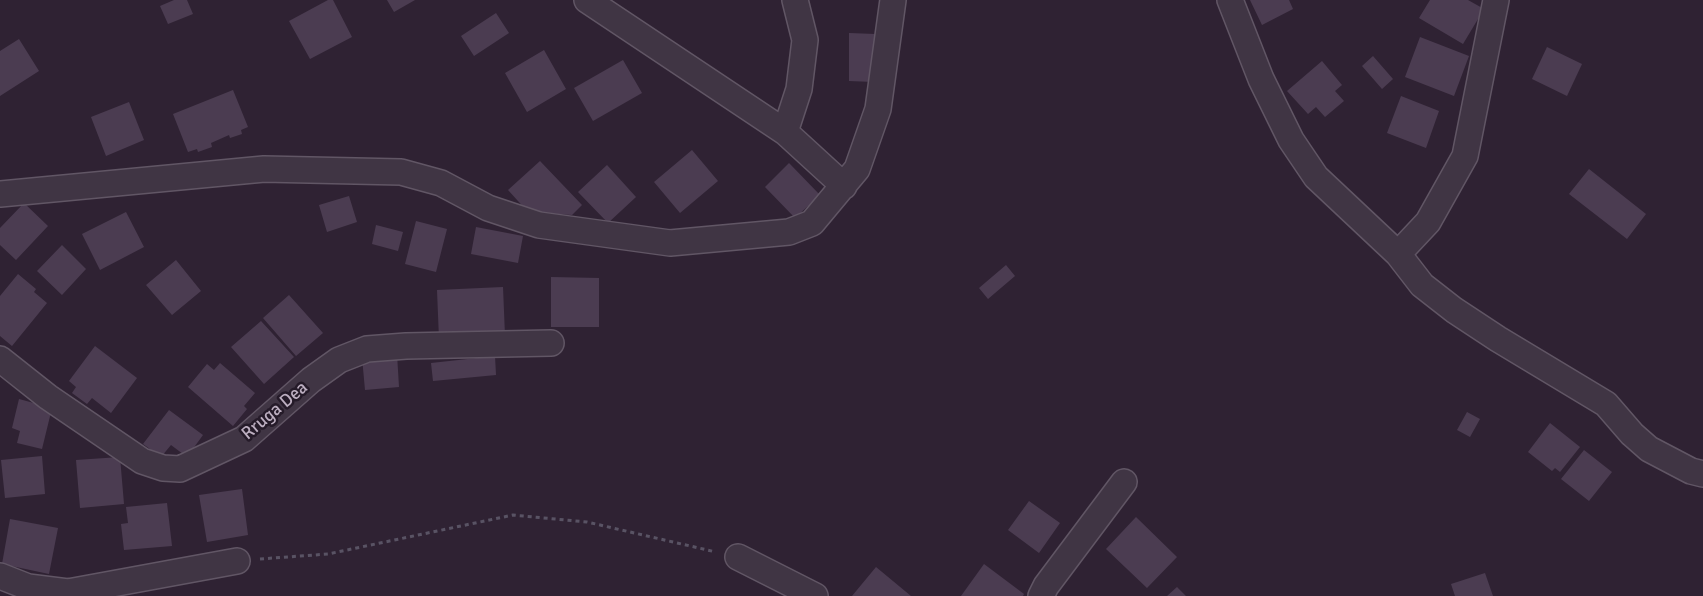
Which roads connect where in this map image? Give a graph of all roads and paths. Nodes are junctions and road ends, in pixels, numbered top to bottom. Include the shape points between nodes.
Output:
1 (587, 0) edge
2 (795, 0) edge
3 (893, 0) edge
4 (1230, 0) edge
5 (1496, 0) edge
6 (785, 132) junction
7 (844, 186) junction
8 (0, 194) edge
9 (1398, 254) junction
10 (551, 343) dead end
11 (0, 359) edge
12 (1703, 474) edge
13 (1124, 482) dead end
14 (738, 557) joint
15 (237, 561) joint
16 (0, 576) edge
17 (815, 596) edge
18 (1041, 596) edge

1 - 6 street
2 - 6 street via 805,40 799,89
3 - 7 street via 878,109 857,169
4 - 9 street via 1261,79 1296,148 1316,177
5 - 9 street via 1465,156 1428,222
6 - 7 street
7 - 8 street via 812,223 789,232 670,242 538,225 488,208 441,183 401,172 264,169
9 - 12 street via 1422,285 1454,310 1606,404 1649,449
10 - 11 street, Rruga Dea via 366,349 339,360 311,380 244,439 180,469 163,468 142,461 48,397
13 - 18 street
14 - 15 path via 587,522 513,515 328,554
14 - 17 street
15 - 16 street via 68,592 28,587

